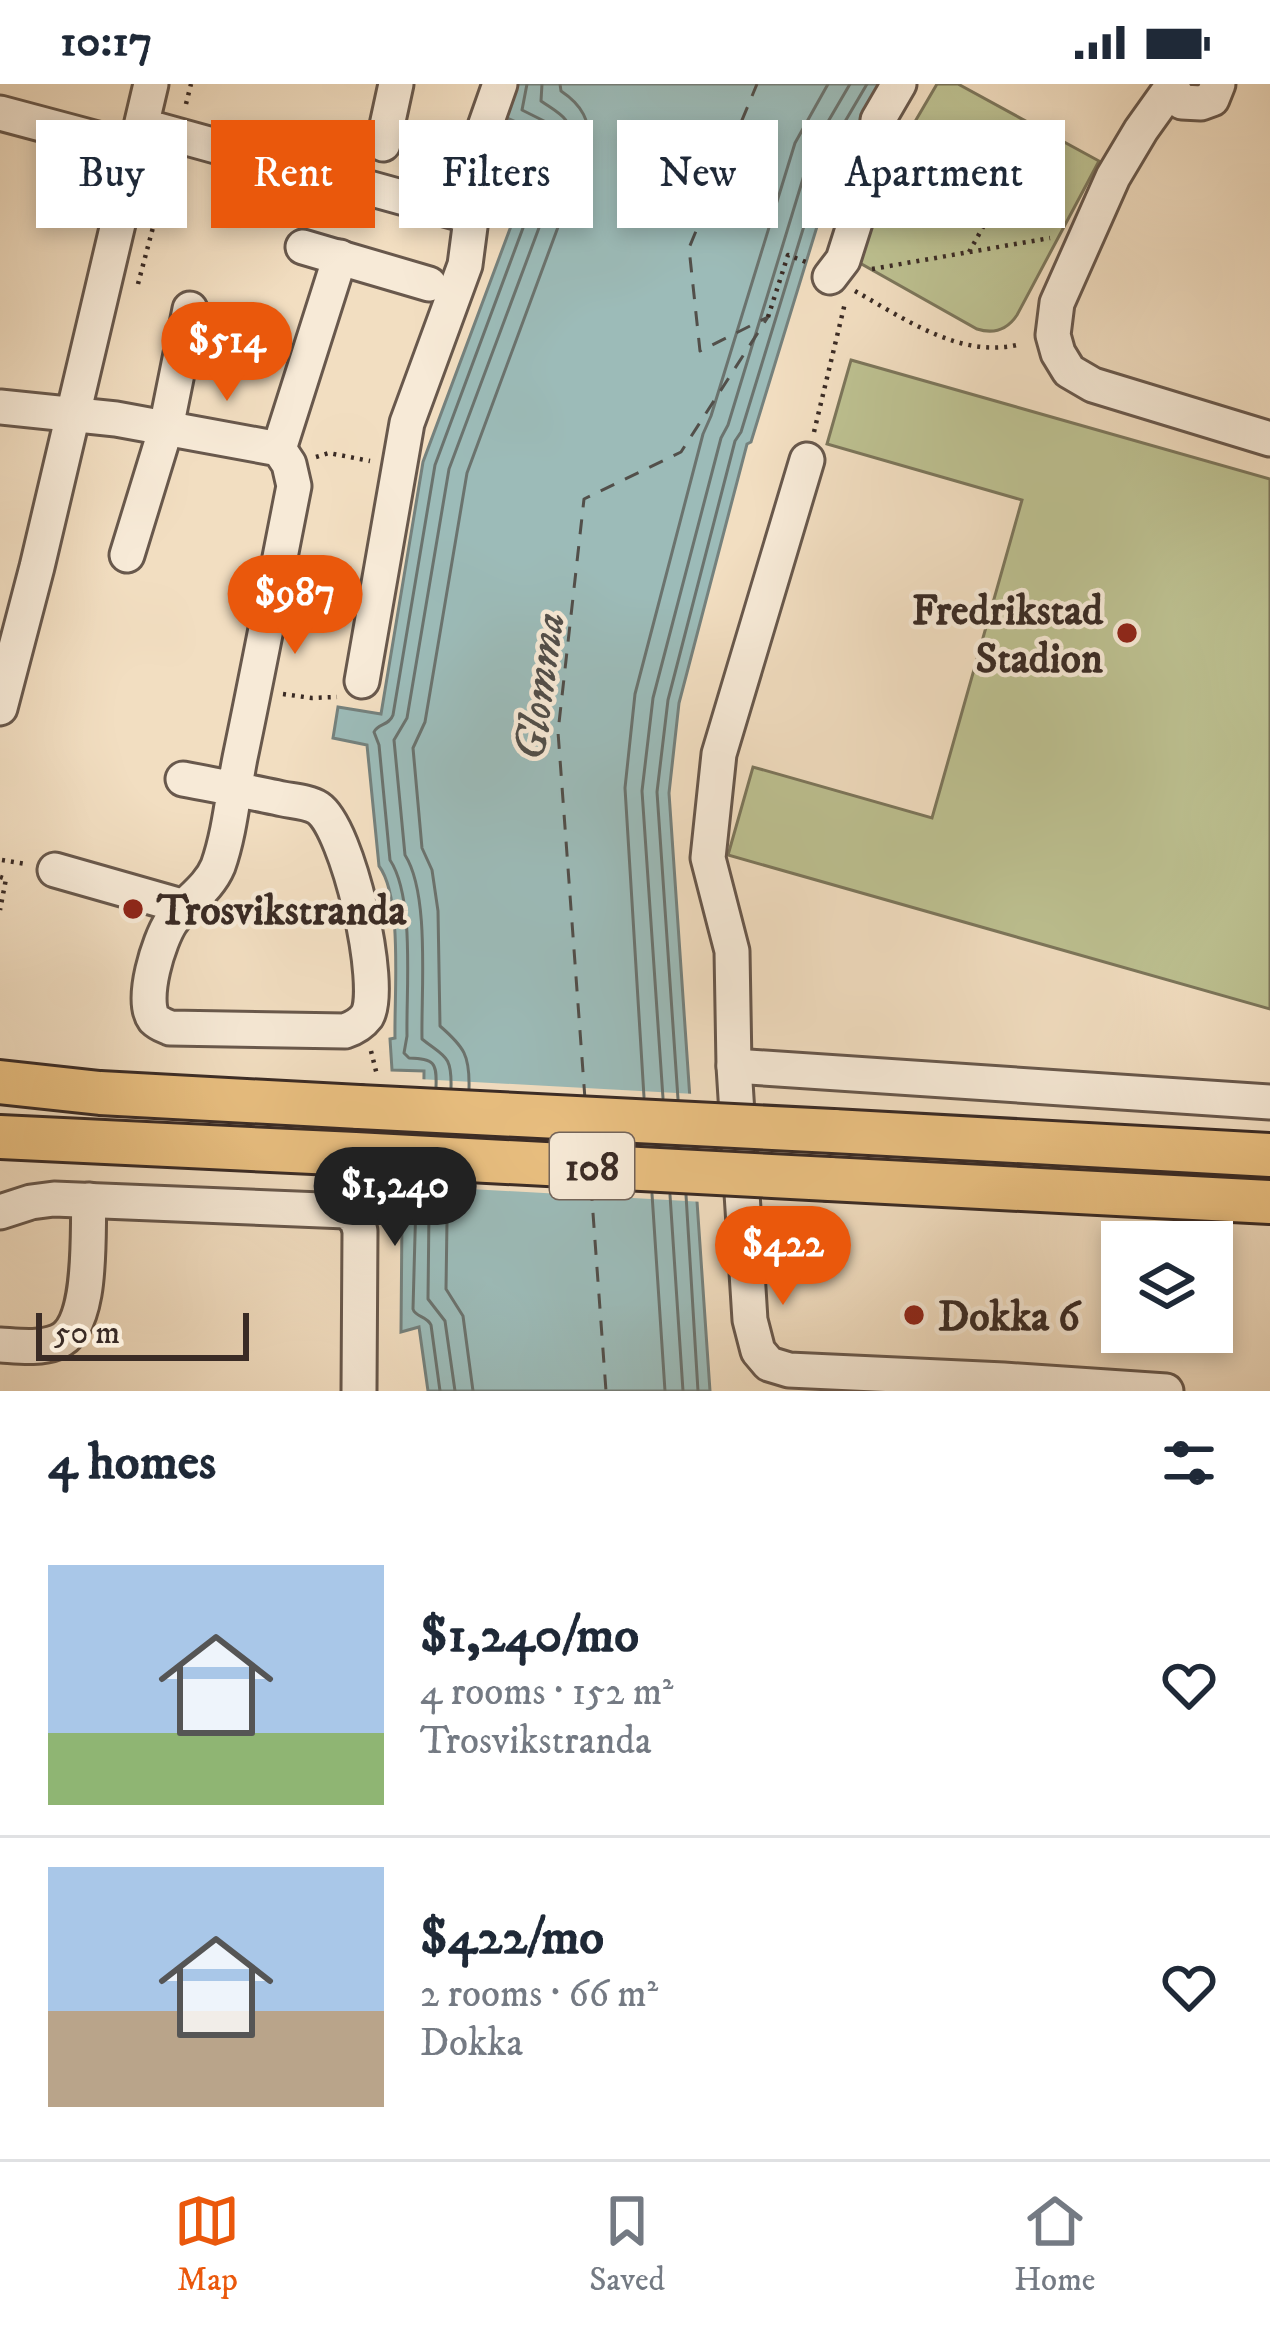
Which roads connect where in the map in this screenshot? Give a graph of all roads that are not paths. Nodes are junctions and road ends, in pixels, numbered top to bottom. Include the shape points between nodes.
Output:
1 (151, 84) edge
2 (395, 84) edge
3 (500, 84) edge
4 (898, 84) edge
5 (1217, 84) edge
6 (1172, 86) edge
7 (0, 113) edge
8 (44, 120) edge
9 (155, 120) edge
10 (487, 120) edge
11 (382, 144) dead end
12 (187, 145) edge
13 (399, 198) edge
14 (129, 228) edge
15 (469, 228) edge
16 (303, 248) dead end
17 (340, 256) junction
18 (830, 277) road end
19 (428, 284) dead end
20 (190, 309) dead end
21 (0, 407) edge
22 (72, 415) junction
23 (166, 428) junction
24 (1270, 439) edge
25 (284, 456) junction
26 (807, 460) road end
27 (127, 555) dead end
28 (362, 680) road end
29 (0, 708) edge
30 (183, 778) dead end
31 (234, 789) junction
32 (55, 870) dead end
33 (185, 907) junction
34 (734, 1066) junction
35 (0, 1082) edge
36 (1270, 1102) edge
37 (0, 1137) edge
38 (1270, 1155) edge
39 (89, 1200) junction
40 (1270, 1202) edge
41 (0, 1211) edge
42 (0, 1345) edge
43 (1004, 1386) edge
44 (359, 1391) edge
45 (1166, 1391) edge

1 - 9 street
2 - 11 street
3 - 10 street
4 - 18 street via 878,120 872,169
5 - 6 street via 1201,104 1182,102
6 - 24 street via 1113,177 1057,303 1053,335 1069,371 1093,386
7 - 8 street
12 - 13 street
14 - 22 street
15 - 28 street via 465,265 407,423
16 - 17 street
17 - 19 street
17 - 25 street
20 - 23 street
21 - 22 street
22 - 23 street
22 - 29 street
23 - 25 street
23 - 27 street
25 - 31 street via 294,486
26 - 34 street via 719,754 708,858 732,951
30 - 31 street
31 - 33 street via 210,880
31 - 33 street via 316,806 333,823 349,860 374,985 369,1013 345,1031 157,1022 151,977 170,924
32 - 33 street
34 - 36 street via 953,1068
34 - 43 street via 749,1320 758,1352 789,1370
35 - 38 main road, 108, bridge
37 - 40 main road, 108, bridge
39 - 41 street
39 - 42 street via 77,1322 58,1342
39 - 44 street via 346,1211 357,1220 361,1249
43 - 45 street

